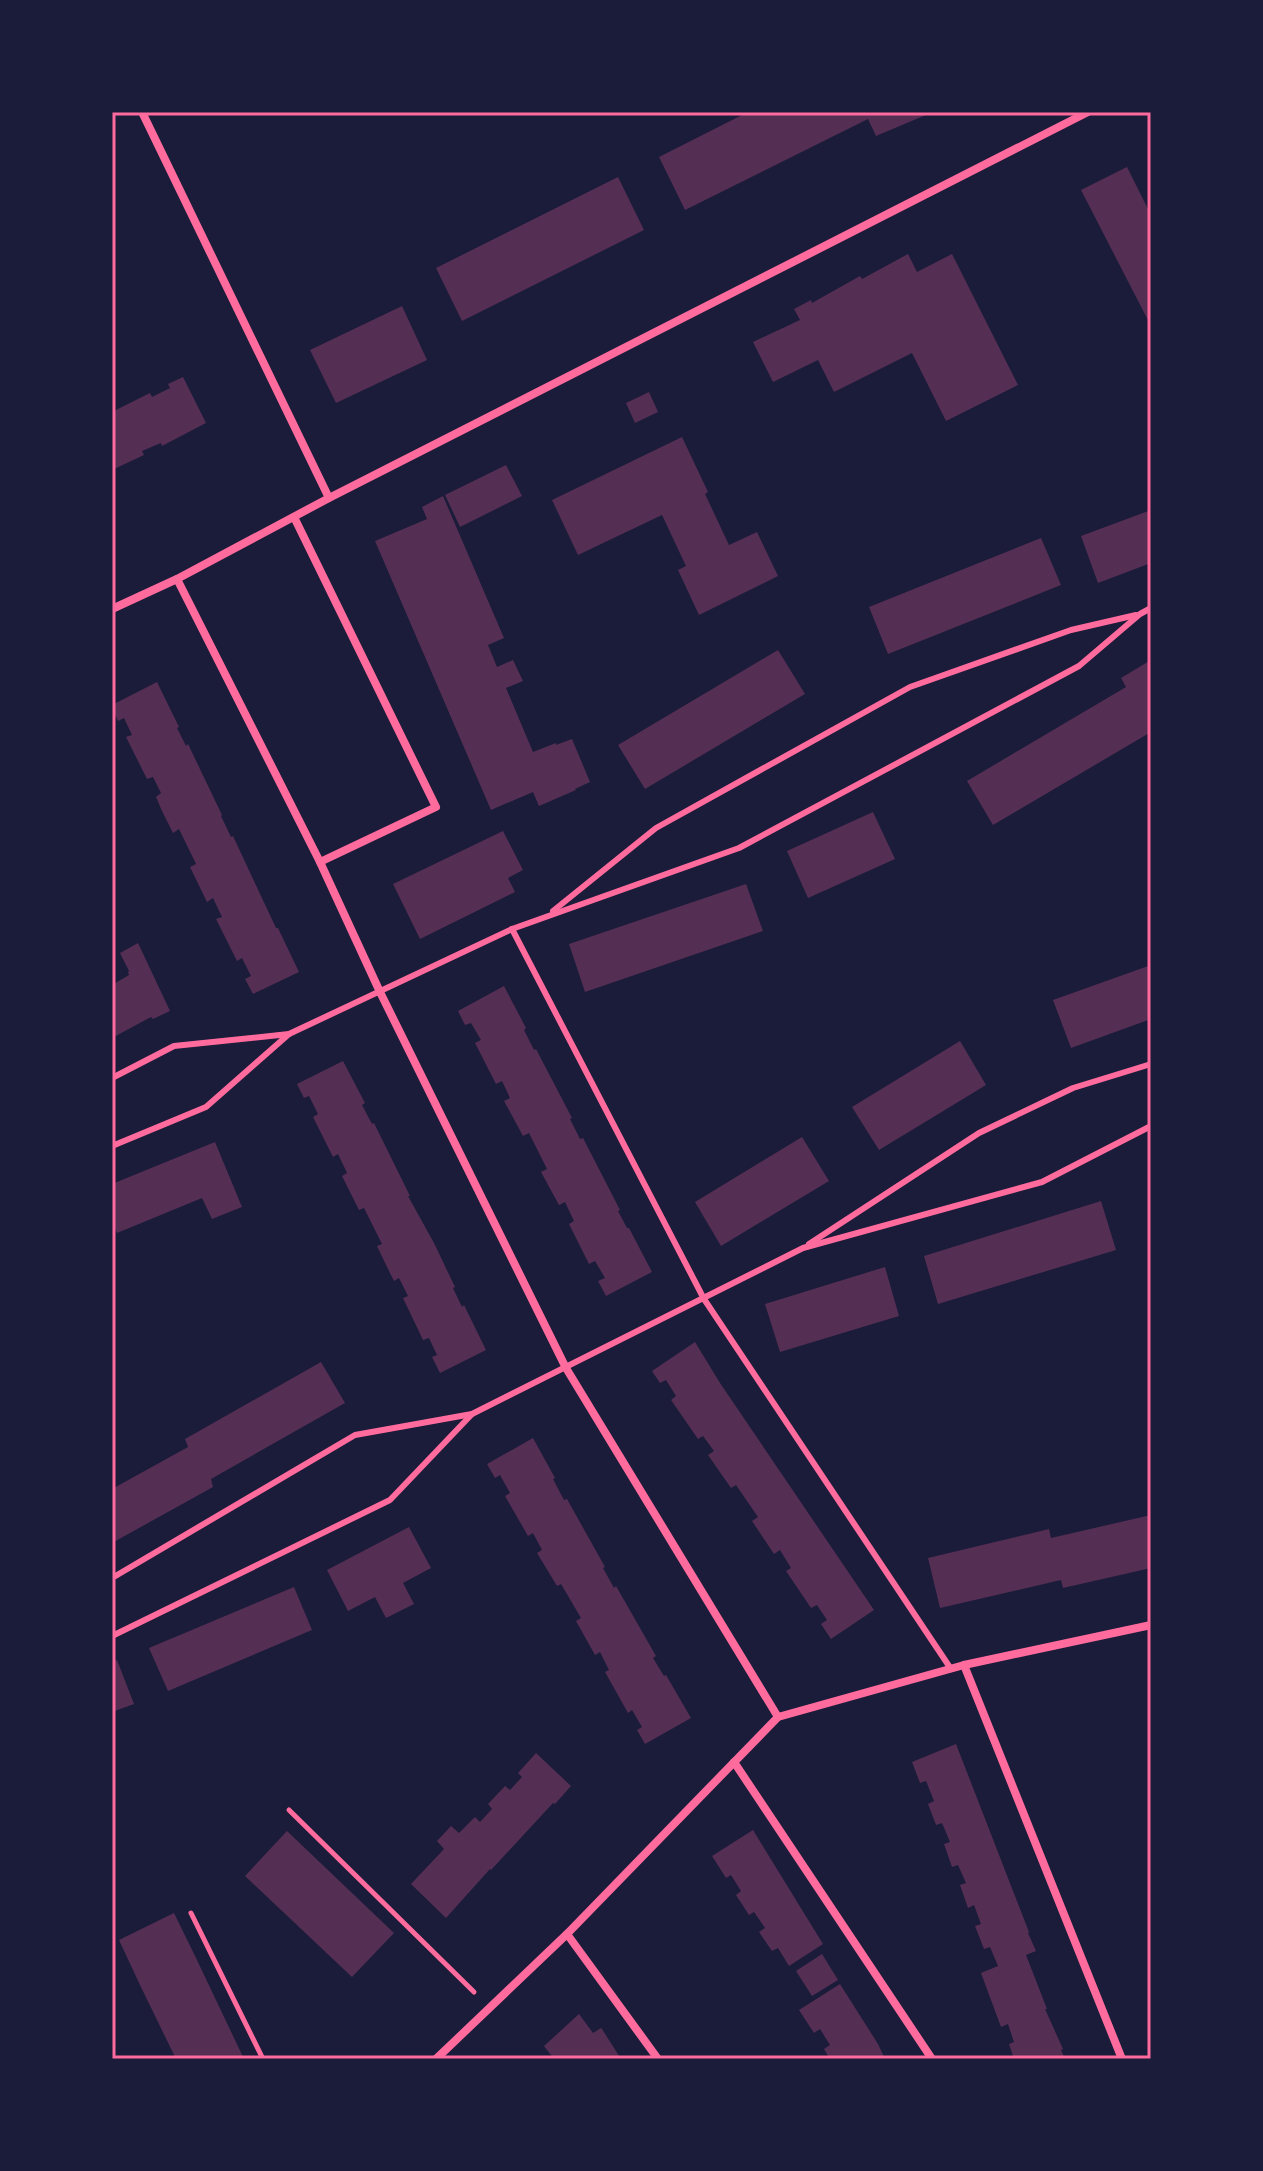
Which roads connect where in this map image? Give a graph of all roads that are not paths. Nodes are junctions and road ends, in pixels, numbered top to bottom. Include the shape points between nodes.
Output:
1 (142, 112) edge
2 (1088, 112) edge
3 (329, 498) junction
4 (294, 517) junction
5 (177, 579) junction
6 (1151, 608) edge
7 (112, 609) edge
8 (1140, 614) junction
9 (320, 862) junction
10 (548, 916) junction
11 (512, 929) junction
12 (380, 992) junction
13 (289, 1034) junction
14 (1151, 1064) edge
15 (112, 1078) edge
16 (1151, 1126) edge
17 (112, 1146) edge
18 (803, 1248) junction
19 (704, 1299) junction
20 (566, 1368) junction
21 (472, 1414) junction
22 (112, 1578) edge
23 (1151, 1625) edge
24 (112, 1636) edge
25 (964, 1665) junction
26 (951, 1669) junction
27 (778, 1717) junction
28 (734, 1762) junction
29 (567, 1934) junction
30 (436, 2059) edge
31 (658, 2059) edge
32 (932, 2059) edge
33 (1122, 2059) edge

1 - 3 street
2 - 3 street
3 - 4 street
4 - 5 street
4 - 9 street via 436,807
5 - 7 street
5 - 9 street
6 - 8 lane
8 - 10 lane via 1079,666 739,848
8 - 10 lane via 1071,630 910,687 656,828
9 - 12 street
10 - 11 lane
11 - 12 lane
11 - 19 lane
12 - 13 lane
12 - 20 street
13 - 15 lane via 174,1046
13 - 17 lane via 206,1107
14 - 18 lane via 1073,1088 979,1133
16 - 18 lane via 1042,1182
18 - 19 lane
19 - 20 lane
19 - 26 lane
20 - 21 lane
20 - 27 street
21 - 22 lane via 355,1435
21 - 24 lane via 390,1500
23 - 25 street
25 - 26 street
25 - 33 street
26 - 27 street
27 - 28 street
28 - 29 street
28 - 32 street
29 - 30 street
29 - 31 street

